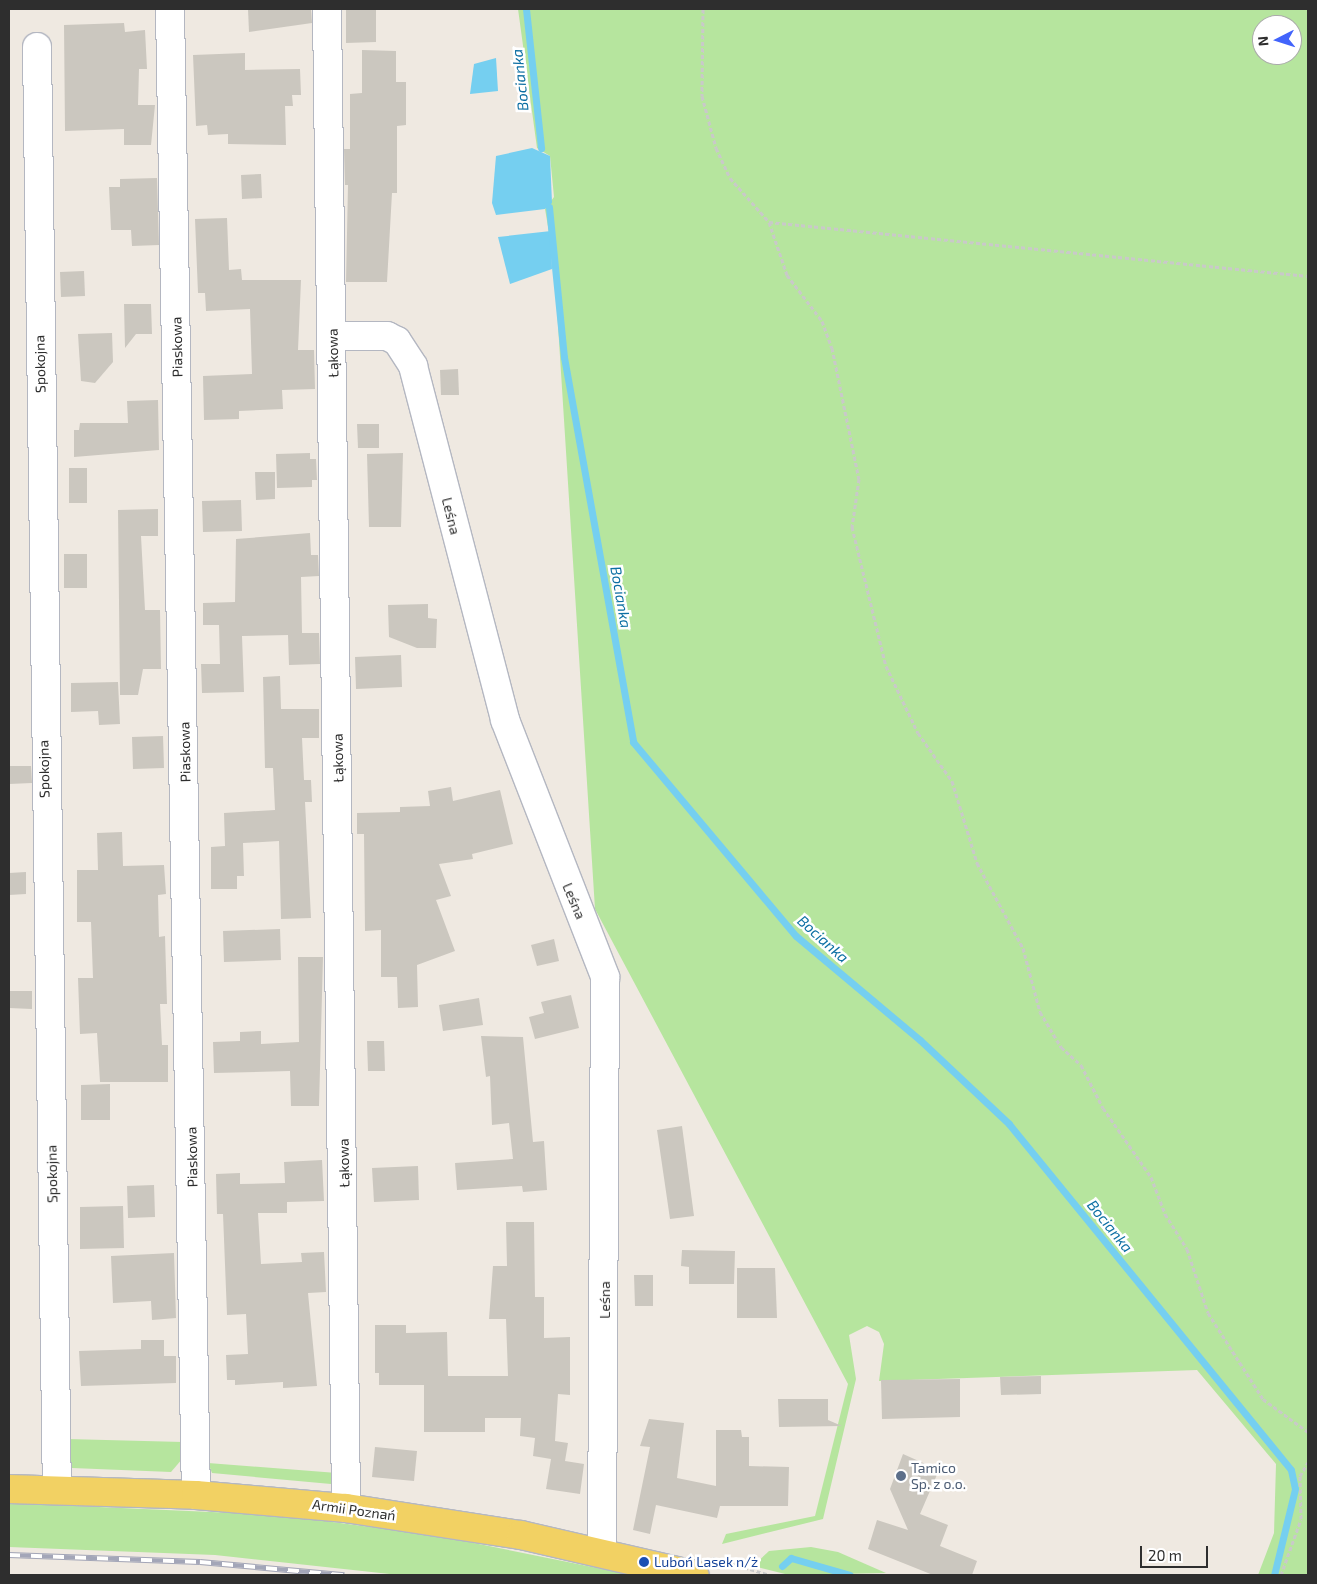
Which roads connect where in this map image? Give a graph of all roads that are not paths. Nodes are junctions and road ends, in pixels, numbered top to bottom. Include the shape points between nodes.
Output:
1 (170, 9) edge
2 (327, 9) edge
3 (37, 47) dead end
4 (332, 336) junction
5 (9, 1489) edge
6 (57, 1490) junction
7 (196, 1495) junction
8 (346, 1508) junction
9 (602, 1551) junction
10 (694, 1575) edge

1 - 7 street, Piaskowa
2 - 4 street, Łąkowa
3 - 6 street, Spokojna
4 - 8 street, Łąkowa
4 - 9 street, Leśna via 387,336 397,341 413,366 505,720 605,977
5 - 6 main road, Armii Poznań
6 - 7 main road, Armii Poznań
7 - 8 main road, Armii Poznań
8 - 9 main road, Armii Poznań
9 - 10 main road, Armii Poznań

